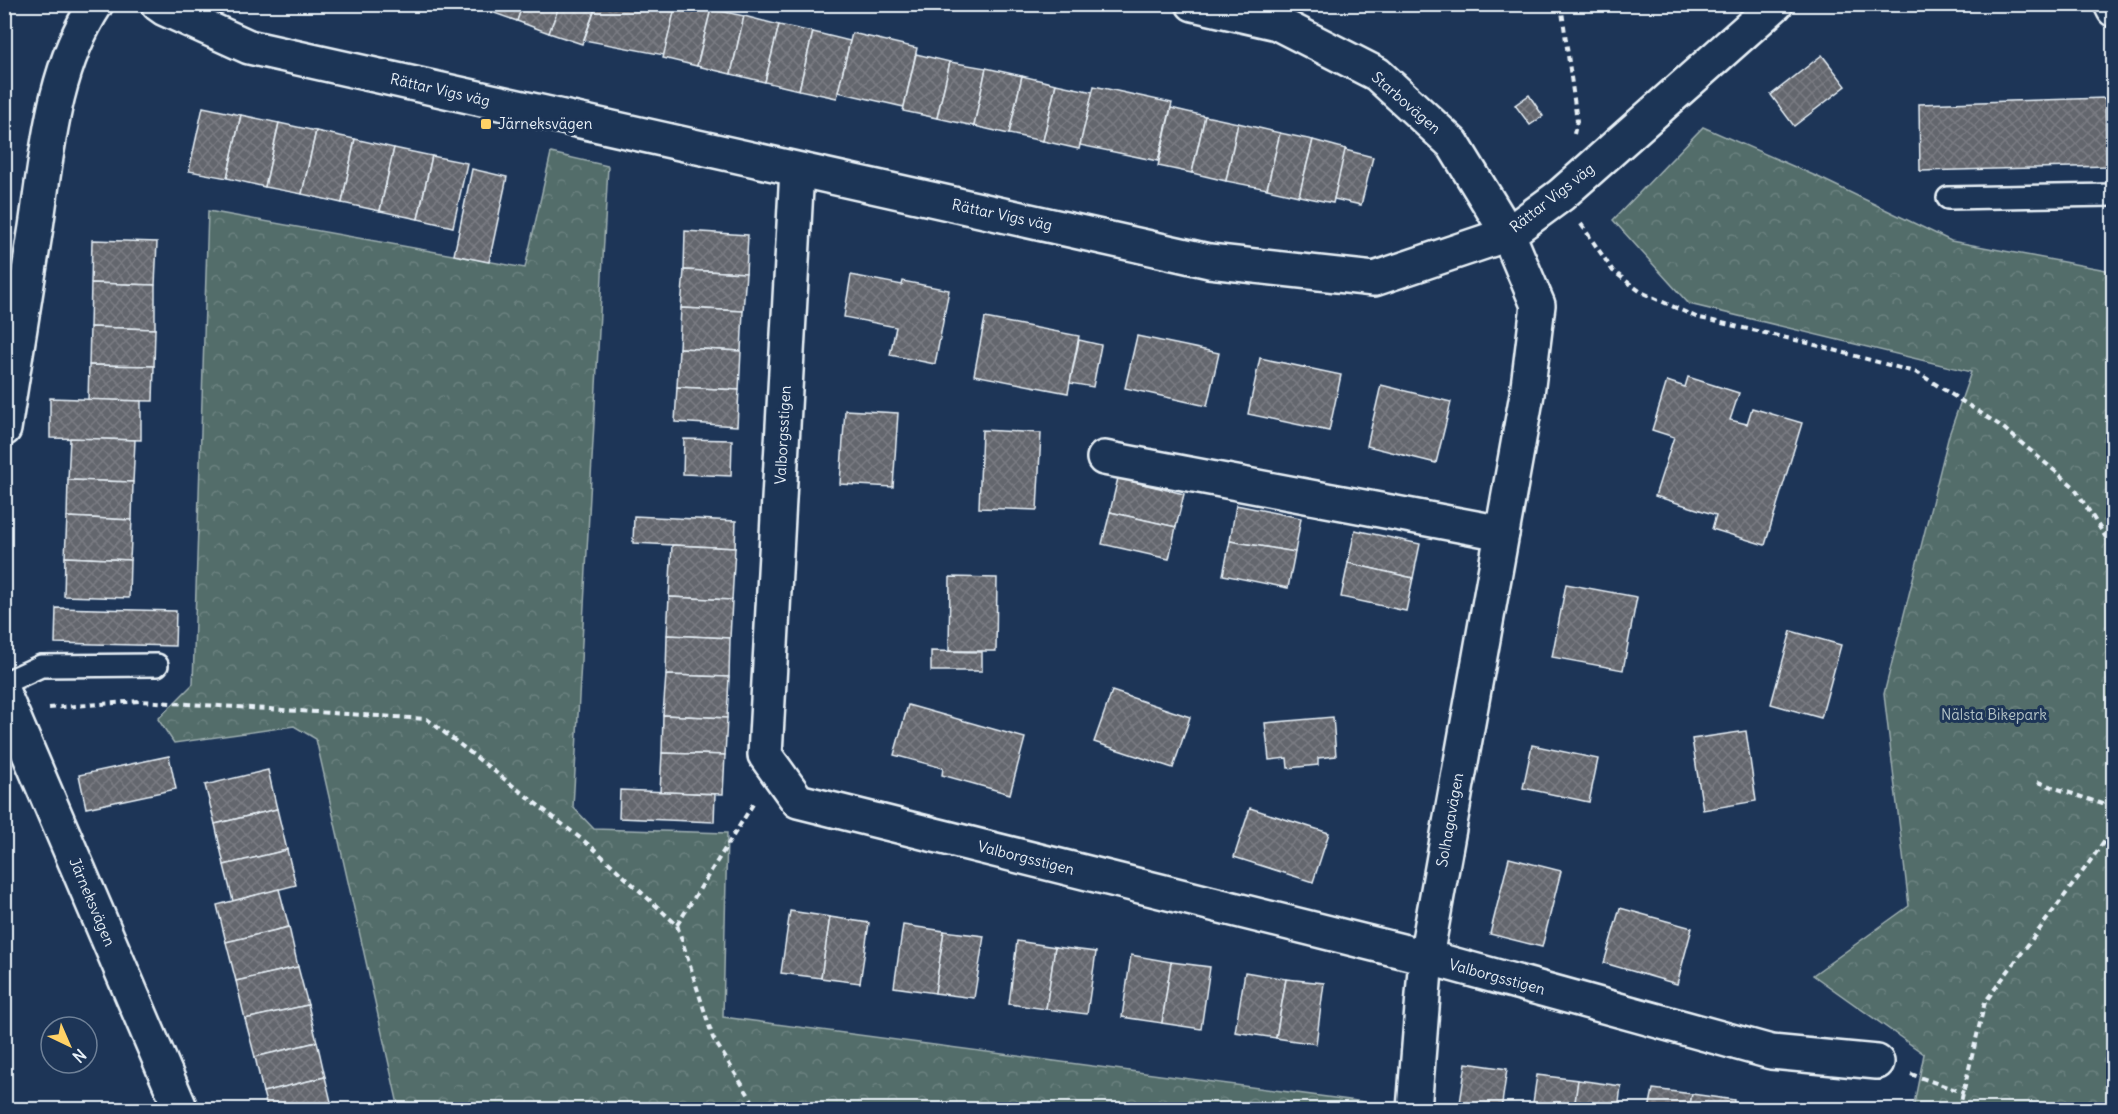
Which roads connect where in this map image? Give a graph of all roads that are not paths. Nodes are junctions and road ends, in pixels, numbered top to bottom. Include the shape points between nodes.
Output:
1 (96, 4) edge
2 (158, 4) edge
3 (1193, 4) edge
4 (1776, 4) edge
5 (2111, 4) edge
6 (2114, 10) edge
7 (797, 170) junction
8 (2114, 195) edge
9 (1948, 198) dead end
10 (1508, 234) junction
11 (4, 429) edge
12 (1104, 458) dead end
13 (1502, 533) junction
14 (158, 665) dead end
15 (7, 696) edge
16 (1425, 957) junction
17 (1877, 1062) road end
18 (181, 1110) edge
19 (1414, 1110) edge

1 - 11 street via 63,72
2 - 7 street, Rättar Vigs väg via 249,47
3 - 10 street, Starbovägen via 1277,23 1377,74 1453,144
4 - 10 street, Rättar Vigs väg via 1561,195
5 - 6 street
7 - 10 street, Rättar Vigs väg via 1209,261 1374,279
7 - 16 street, Valborgsstigen via 765,755 798,801
8 - 9 lane
10 - 13 street, Solhagavägen via 1538,305 1527,394
12 - 13 street
13 - 16 street, Solhagavägen
14 - 15 lane via 41,666
15 - 18 street, Järneksvägen
16 - 17 street, Valborgsstigen via 1772,1052
16 - 19 street, Solhagavägen

